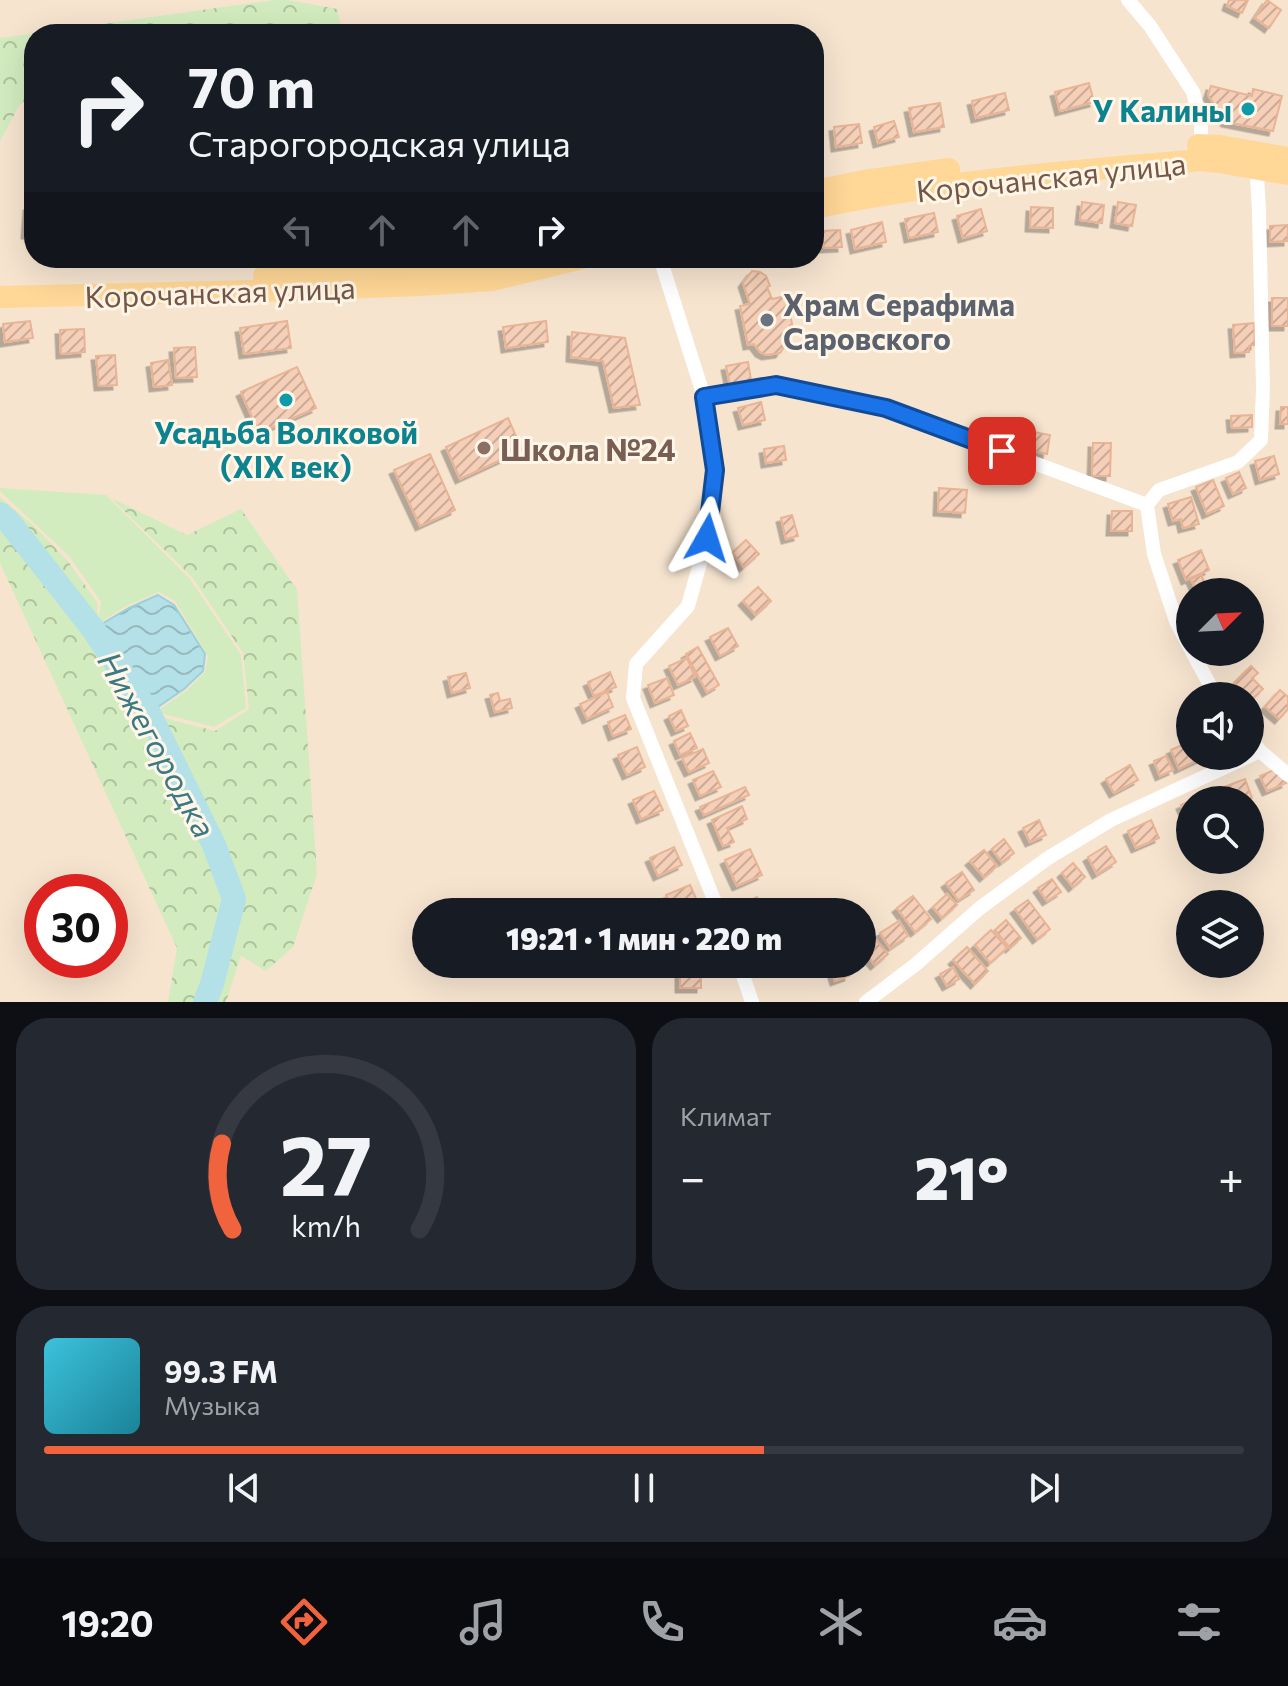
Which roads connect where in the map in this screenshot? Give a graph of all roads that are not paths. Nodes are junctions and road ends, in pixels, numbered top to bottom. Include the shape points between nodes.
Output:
1 (1128, 0) edge
2 (1201, 153) junction
3 (1288, 158) edge
4 (1256, 160) junction
5 (1288, 174) edge
6 (824, 189) edge
7 (824, 206) edge
8 (419, 268) edge
9 (541, 268) edge
10 (663, 268) edge
11 (0, 284) edge
12 (0, 297) edge
13 (704, 397) junction
14 (1147, 505) junction
15 (1176, 621) edge
16 (1264, 754) edge
17 (1219, 770) edge
18 (1288, 775) edge
19 (713, 898) edge
20 (744, 978) edge
21 (752, 1002) edge
22 (866, 1002) edge

1 - 2 street via 1193,92
2 - 4 main road, Корочанская улица
2 - 6 main road, Корочанская улица via 1004,162
2 - 7 main road, Корочанская улица
3 - 4 main road, Корочанская улица
4 - 5 main road, Корочанская улица
4 - 14 street via 1261,440 1238,462 1159,490
8 - 11 main road, Корочанская улица
9 - 12 main road, Корочанская улица via 492,280 419,285
10 - 13 street
13 - 14 street via 776,385 886,408
13 - 19 street via 715,470 707,538 688,606 636,664 633,698
14 - 15 street via 1154,554
16 - 18 street
17 - 22 street via 1111,820 1048,858
20 - 21 street

